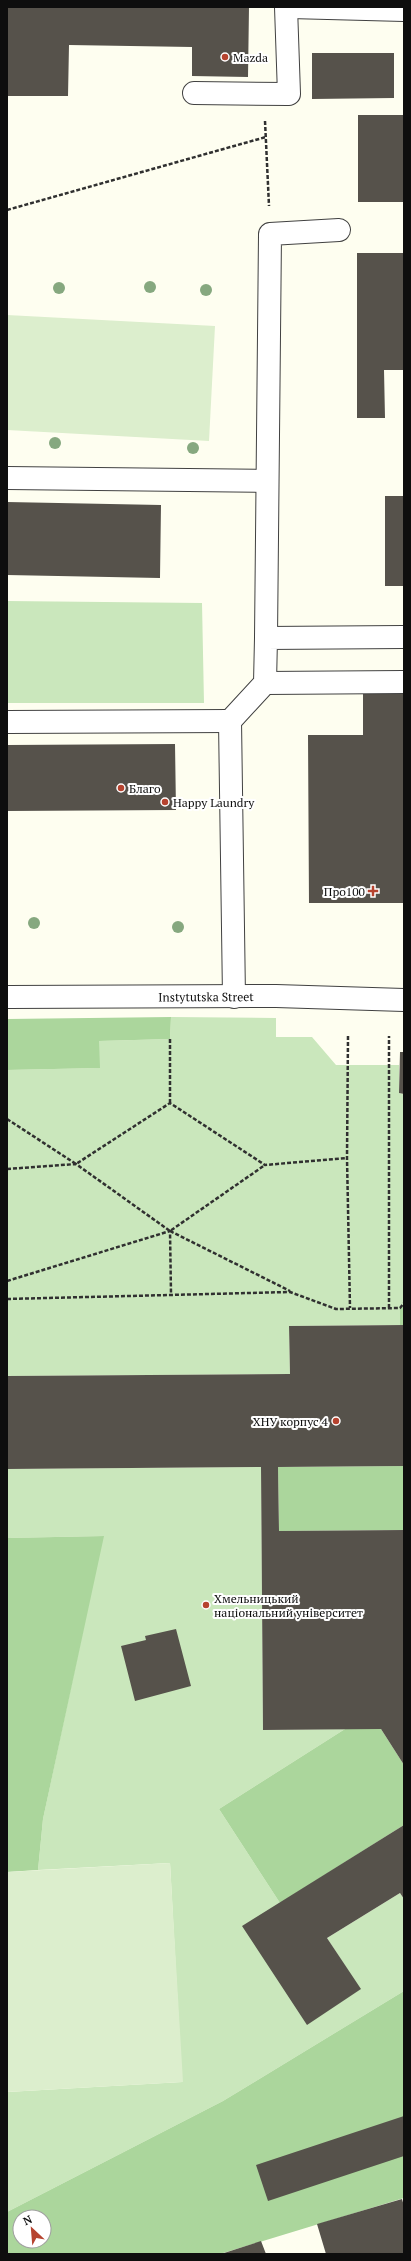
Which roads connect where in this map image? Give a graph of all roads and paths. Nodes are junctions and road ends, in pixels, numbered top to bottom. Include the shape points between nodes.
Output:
1 (286, 7) edge
2 (290, 7) edge
3 (404, 10) edge
4 (194, 93) dead end
5 (264, 94) junction
6 (266, 137) junction
7 (7, 210) edge
8 (339, 230) dead end
9 (270, 234) junction
10 (7, 478) edge
11 (267, 481) junction
12 (404, 637) edge
13 (266, 638) junction
14 (404, 682) edge
15 (265, 684) junction
16 (230, 721) junction
17 (7, 722) edge
18 (7, 997) edge
19 (234, 997) junction
20 (404, 1000) edge
21 (348, 1036) dead end
22 (389, 1036) dead end
23 (170, 1039) dead end
24 (170, 1103) junction
25 (7, 1119) edge
26 (347, 1158) junction
27 (76, 1164) junction
28 (265, 1166) junction
29 (7, 1168) edge
30 (170, 1231) junction
31 (7, 1281) edge
32 (290, 1292) junction
33 (171, 1294) junction
34 (7, 1299) edge
35 (404, 1303) edge
36 (350, 1308) junction
37 (389, 1308) junction

1 - 5 street via 289,94
2 - 3 street
4 - 5 street
5 - 6 path
6 - 7 path
6 - 9 path
8 - 9 street
9 - 11 street
10 - 11 street
11 - 13 street
12 - 13 street
13 - 15 street
14 - 15 street
15 - 16 street
16 - 17 street
16 - 19 street
18 - 19 street, Instytutska Street
19 - 20 street, Instytutska Street
21 - 26 path
22 - 37 path
23 - 24 path
24 - 27 path
24 - 28 path
25 - 27 path
26 - 28 path
26 - 36 path
27 - 29 path
27 - 30 path
28 - 30 path
30 - 31 path
30 - 32 path
30 - 33 path
32 - 33 path
32 - 36 path via 336,1309
33 - 34 path
35 - 37 path via 400,1308
36 - 37 path

